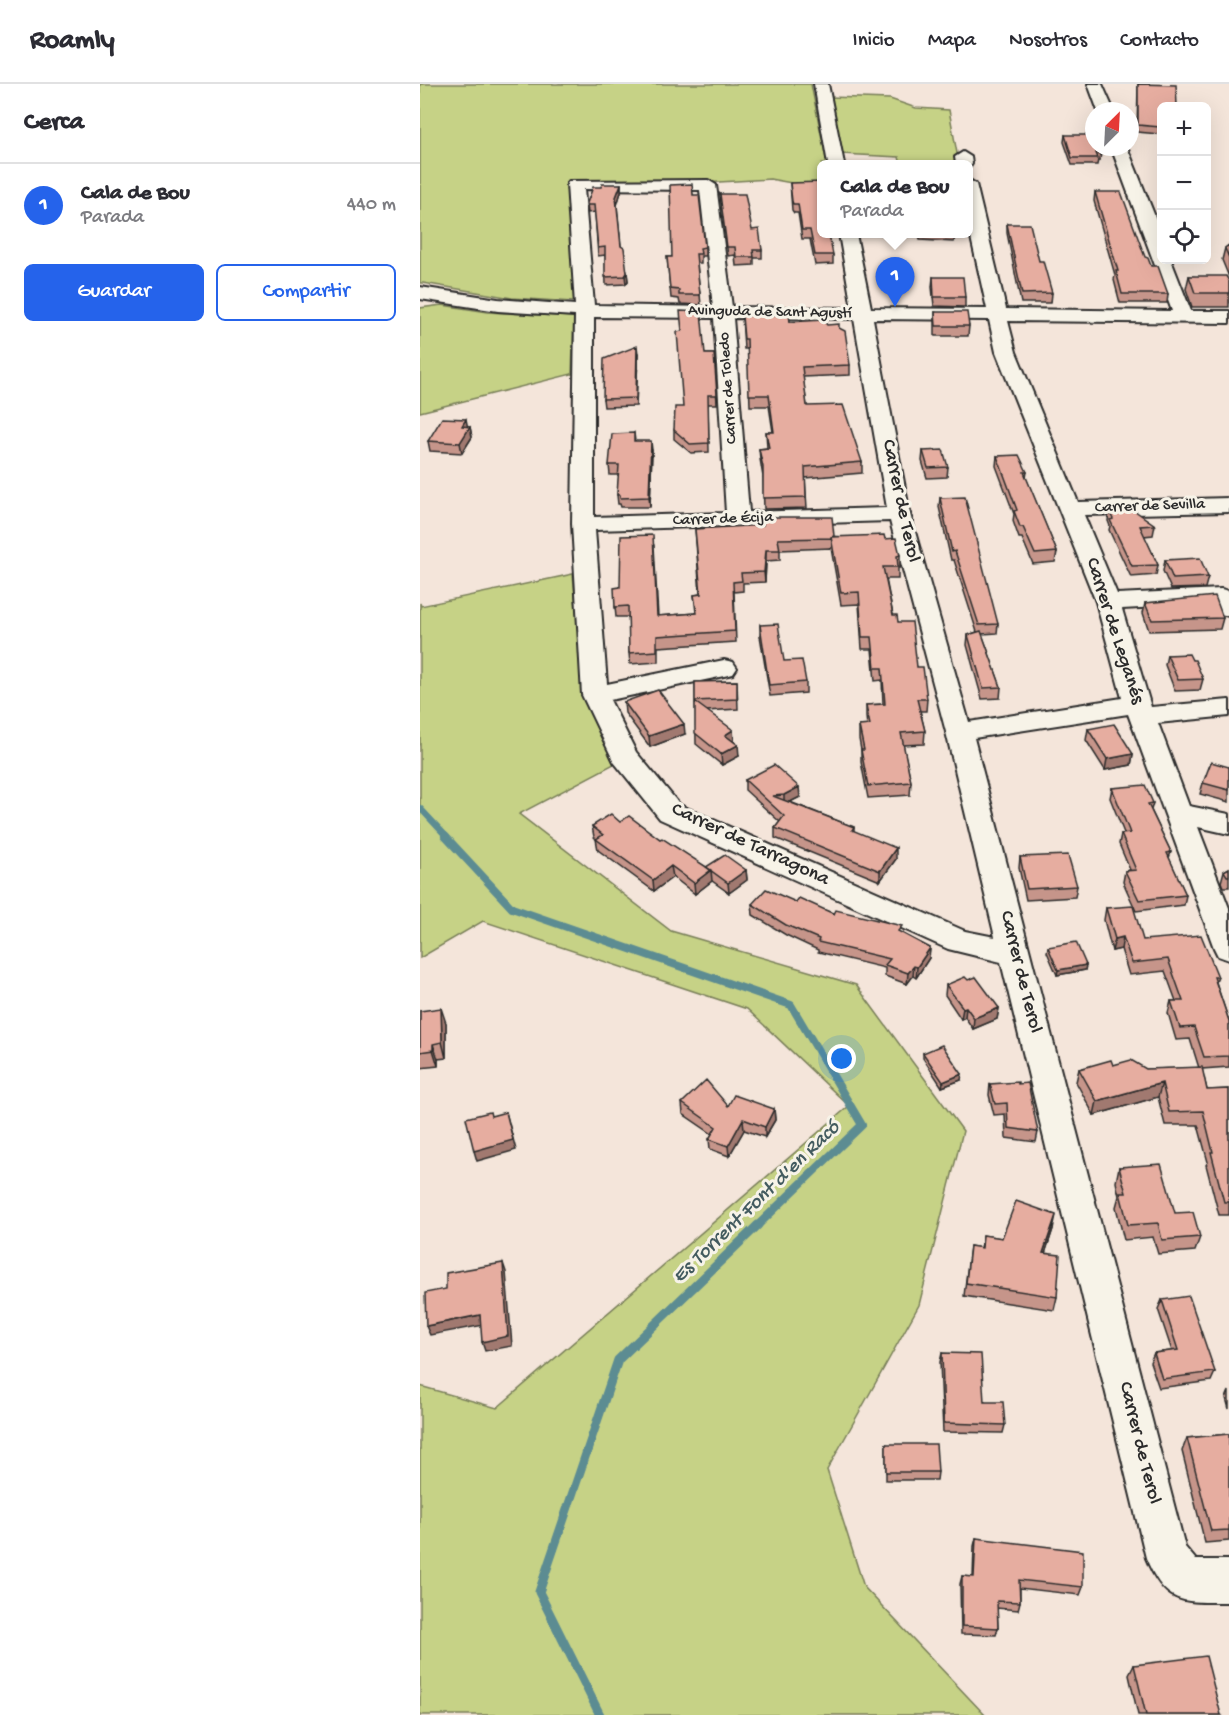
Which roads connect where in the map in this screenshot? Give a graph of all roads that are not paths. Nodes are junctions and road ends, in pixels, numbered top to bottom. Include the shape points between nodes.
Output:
1 (821, 84) edge
2 (1095, 84) edge
3 (1102, 102) edge
4 (1122, 156) edge
5 (835, 160) edge
6 (708, 185) joint
7 (973, 203) edge
8 (849, 238) edge
9 (1157, 246) edge
10 (1164, 264) edge
11 (420, 293) edge
12 (585, 311) junction
13 (723, 313) junction
14 (863, 314) junction
15 (996, 315) junction
16 (1184, 317) junction
17 (1229, 317) edge
18 (1229, 505) edge
19 (1071, 509) junction
20 (899, 514) junction
21 (738, 519) junction
22 (583, 524) junction
23 (1108, 602) junction
24 (1229, 609) edge
25 (724, 668) dead end
26 (595, 695) junction
27 (1229, 708) edge
28 (1139, 710) junction
29 (959, 732) junction
30 (1177, 813) junction
31 (1229, 824) edge
32 (1229, 948) edge
33 (1014, 949) junction
34 (1229, 1581) edge

1 - 5 street
2 - 3 street
4 - 9 street
6 - 12 street, Carrer de Tarragona via 575,184
6 - 13 street, Carrer de Toledo
7 - 15 street, Carrer de Leganés
8 - 14 street, Carrer de Terol
10 - 16 street
11 - 12 street, Avinguda de Sant Agustí via 498,305
12 - 13 street, Avinguda de Sant Agustí
12 - 22 street, Carrer de Tarragona
13 - 14 street, Avinguda de Sant Agustí
13 - 21 street, Carrer de Toledo
14 - 15 street, Avinguda de Sant Agustí
14 - 20 street, Carrer de Terol
15 - 16 street, Avinguda de Sant Agustí
15 - 19 street, Carrer de Leganés via 1006,352
16 - 17 street, Avinguda de Sant Agustí
18 - 19 street, Carrer de Sevilla
19 - 23 street, Carrer de Leganés
20 - 21 street, Carrer de Écija
20 - 29 street, Carrer de Terol
21 - 22 street, Carrer de Écija
22 - 26 street, Carrer de Tarragona
23 - 24 street via 1221,596
23 - 28 street, Carrer de Leganés
25 - 26 street
26 - 33 street, Carrer de Tarragona via 624,756 670,812 960,941
27 - 28 street
28 - 29 street
28 - 30 street, Carrer de Leganés
29 - 33 street, Carrer de Terol
30 - 31 street
30 - 32 street, Carrer de Leganés
33 - 34 street, Carrer de Terol via 1167,1558 1186,1581

